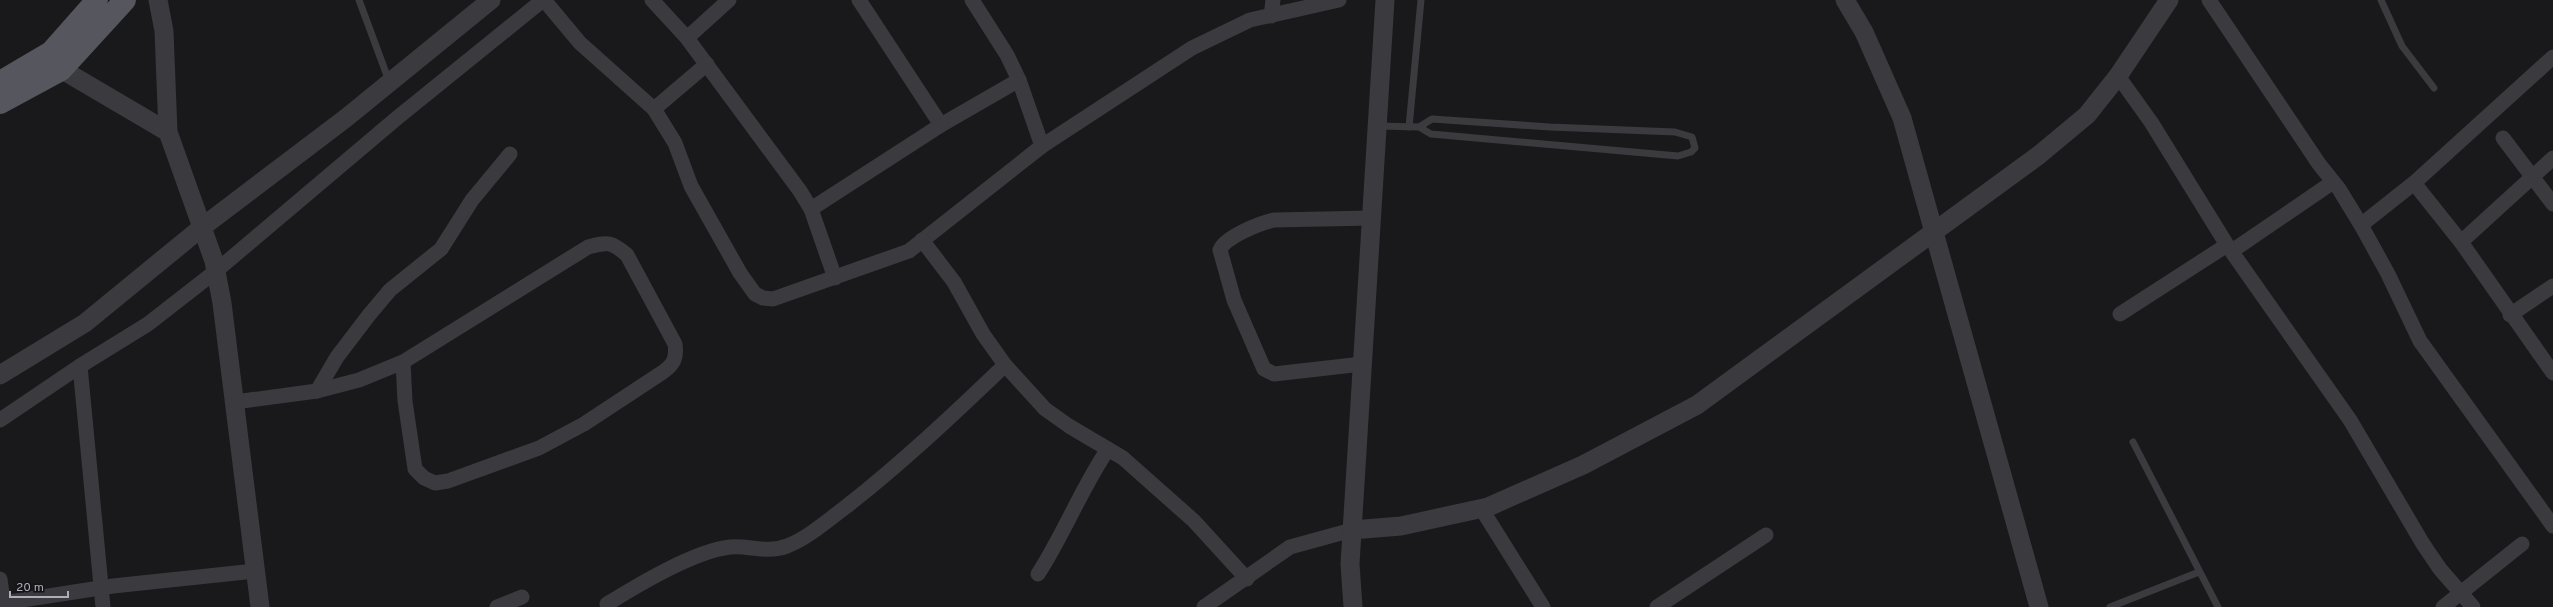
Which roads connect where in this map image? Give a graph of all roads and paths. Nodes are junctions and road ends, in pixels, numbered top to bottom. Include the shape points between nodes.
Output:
1 (97, 0) edge
2 (125, 0) edge
3 (158, 0) edge
4 (359, 0) edge
5 (543, 0) edge
6 (652, 0) edge
7 (729, 0) edge
8 (859, 0) edge
9 (972, 0) edge
10 (1272, 0) edge
11 (1339, 0) edge
12 (1385, 0) edge
13 (1421, 0) edge
14 (1845, 0) edge
15 (2169, 0) edge
16 (2209, 0) edge
17 (2381, 0) edge
18 (482, 5) edge
19 (1271, 16) junction
20 (687, 38) junction
21 (2553, 57) edge
22 (42, 58) junction
23 (707, 64) junction
24 (61, 70) junction
25 (2118, 76) junction
26 (1019, 80) junction
27 (0, 82) edge
28 (389, 83) junction
29 (2434, 88) dead end
30 (0, 103) edge
31 (654, 109) junction
32 (941, 125) junction
33 (1378, 126) junction
34 (1409, 127) junction
35 (1419, 127) junction
36 (168, 132) junction
37 (2503, 138) dead end
38 (1042, 146) junction
39 (510, 154) dead end
40 (2553, 158) edge
41 (2532, 176) junction
42 (2333, 182) junction
43 (2414, 183) junction
44 (2553, 204) edge
45 (811, 209) junction
46 (1372, 218) junction
47 (2361, 225) junction
48 (1933, 231) junction
49 (922, 240) junction
50 (2461, 242) junction
51 (2230, 248) junction
52 (210, 251) junction
53 (835, 278) junction
54 (2553, 286) edge
55 (2120, 314) dead end
56 (2510, 315) junction
57 (402, 362) junction
58 (1362, 364) junction
59 (1005, 365) junction
60 (80, 366) junction
61 (2553, 373) edge
62 (0, 375) edge
63 (317, 391) junction
64 (235, 402) junction
65 (0, 420) edge
66 (2133, 442) dead end
67 (1108, 449) junction
68 (1480, 508) junction
69 (2553, 526) edge
70 (1352, 530) junction
71 (1766, 535) dead end
72 (2522, 544) dead end
73 (255, 571) junction
74 (2199, 572) junction
75 (1038, 574) dead end
76 (0, 579) edge
77 (1247, 579) junction
78 (101, 587) junction
79 (2461, 593) junction
80 (522, 597) dead end
81 (607, 604) dead end
82 (3, 605) edge
83 (103, 607) edge
84 (260, 607) edge
85 (497, 607) edge
86 (1204, 607) edge
87 (1354, 607) edge
88 (1543, 607) edge
89 (1657, 607) edge
90 (2039, 607) edge
91 (2110, 607) edge
92 (2218, 607) edge
93 (2443, 607) edge
94 (2473, 607) edge

1 - 22 main road via 51,52
2 - 24 main road
3 - 36 street via 164,31
4 - 28 lane
5 - 31 street via 580,43
5 - 52 street via 397,118
6 - 20 street
7 - 20 street
8 - 32 street
9 - 26 street via 1007,55
10 - 19 street
11 - 19 street
12 - 33 street
13 - 34 lane
14 - 48 street via 1864,32 1902,118
15 - 25 street
16 - 42 street
17 - 29 lane via 2402,46
18 - 28 street
19 - 38 street via 1250,20 1192,48
20 - 23 street
21 - 43 street
22 - 24 street
22 - 27 main road
23 - 31 street
23 - 45 street
24 - 30 main road
24 - 36 street
25 - 48 street via 2087,114 2039,155
25 - 51 street via 2155,128
26 - 32 street
26 - 38 street
28 - 52 street
31 - 53 street via 675,143 691,186 740,273 755,294 773,299
32 - 45 street
33 - 34 lane
33 - 46 street
34 - 35 lane
35 - 35 lane via 1432,119 1543,127 1675,132 1692,137 1695,148 1678,156 1431,134
36 - 52 street
37 - 41 street
38 - 49 street
39 - 63 street via 472,200 441,250 390,290 369,315 337,357
40 - 41 street
41 - 44 street
41 - 50 street
42 - 47 street
42 - 51 street
43 - 47 street
43 - 50 street
45 - 53 street
46 - 58 street
46 - 58 street via 1274,220 1261,223 1226,242 1220,250 1234,300 1264,369 1274,374
47 - 69 street via 2420,341
48 - 68 street via 1697,405 1583,465
48 - 90 street
49 - 53 street via 909,251
49 - 59 street via 954,282 983,334
50 - 56 street
51 - 55 street
51 - 79 street via 2350,420 2423,544
52 - 60 street via 148,324
52 - 62 street
52 - 64 street via 222,303
54 - 56 street
56 - 61 street
57 - 57 street via 588,247 605,242 615,244 627,255 676,344 676,356 672,366 584,424 545,445 448,482 435,483 424,478 415,469
57 - 63 street via 359,380
58 - 70 street
59 - 67 street via 1045,409
59 - 81 street via 879,481 798,540 769,551 730,547 712,552 639,584
60 - 65 street
60 - 78 street
63 - 64 street
64 - 73 street
66 - 74 lane
67 - 75 street via 1090,476 1055,547
67 - 77 street via 1123,458 1161,490 1194,521
68 - 70 street via 1401,526
68 - 88 street
70 - 77 street via 1290,547
70 - 87 street via 1350,564
71 - 89 street
72 - 79 street
73 - 78 street
73 - 84 street
74 - 91 lane
74 - 92 lane
76 - 82 street
77 - 86 street
78 - 82 street
78 - 83 street
79 - 93 street
79 - 94 street
80 - 85 street

